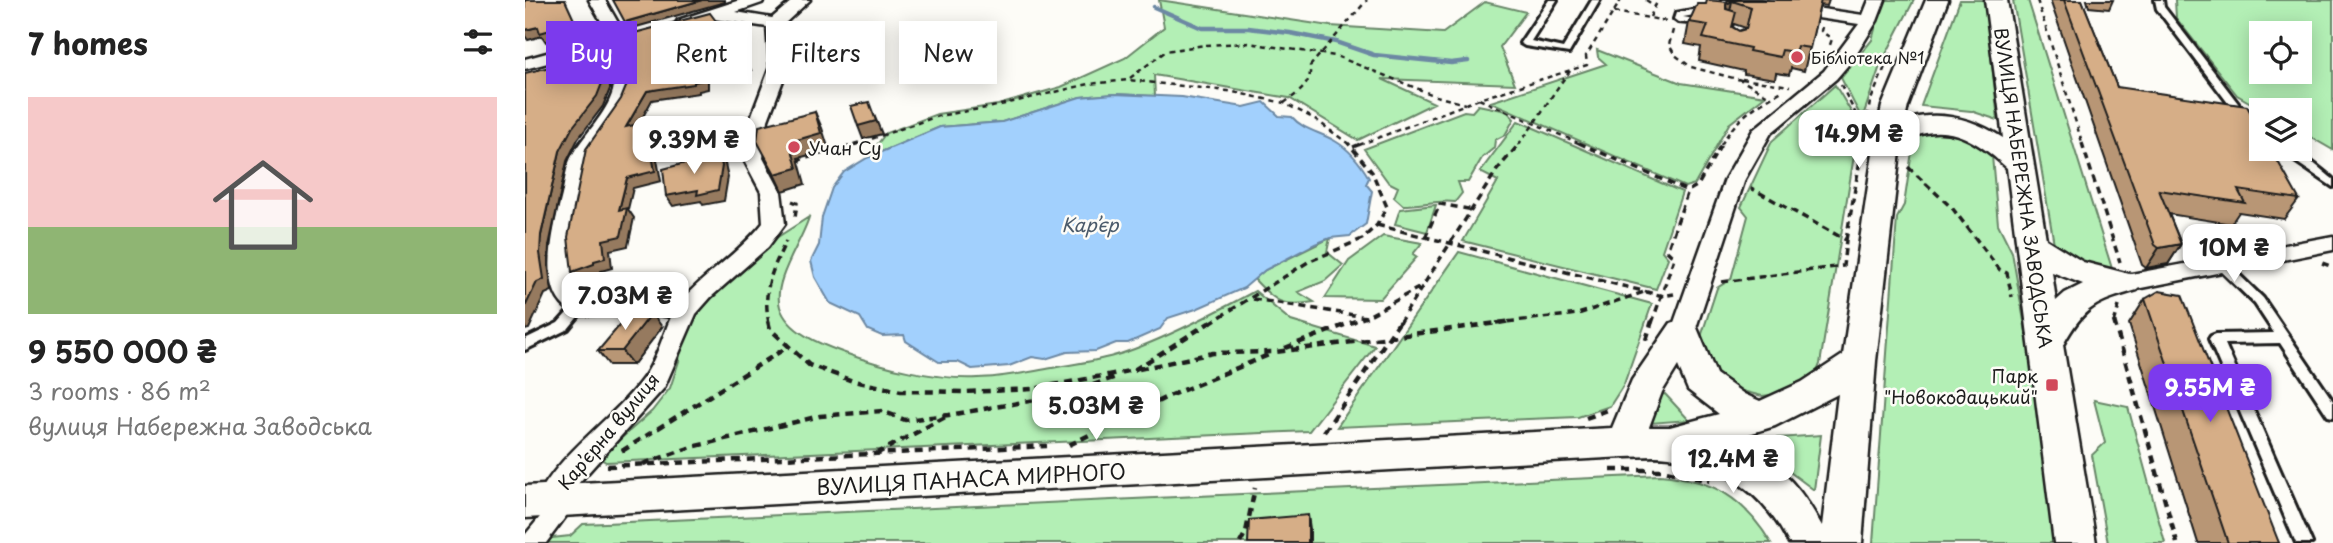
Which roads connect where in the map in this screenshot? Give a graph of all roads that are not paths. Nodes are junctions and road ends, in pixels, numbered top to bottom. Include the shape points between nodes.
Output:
1 (597, 0) edge
2 (756, 0) edge
3 (802, 0) edge
4 (1553, 0) edge
5 (1596, 0) edge
6 (1877, 0) edge
7 (1937, 0) edge
8 (1996, 0) edge
9 (2159, 0) edge
10 (1750, 2) edge
11 (1723, 5) edge
12 (713, 15) junction
13 (609, 21) edge
14 (691, 21) edge
15 (778, 21) edge
16 (1869, 21) junction
17 (766, 22) edge
18 (1697, 22) edge
19 (546, 58) edge
20 (525, 64) edge
21 (622, 84) edge
22 (773, 84) edge
23 (2249, 124) edge
24 (1875, 140) junction
25 (2303, 161) edge
26 (2021, 166) junction
27 (2333, 184) edge
28 (2332, 240) edge
29 (2033, 244) junction
30 (2221, 264) junction
31 (2122, 283) junction
32 (580, 307) junction
33 (686, 311) junction
34 (2045, 330) junction
35 (1683, 331) junction
36 (2284, 338) junction
37 (525, 345) edge
38 (1859, 361) junction
39 (2333, 412) edge
40 (1762, 416) junction
41 (1669, 442) junction
42 (1616, 456) junction
43 (547, 501) edge
44 (532, 543) edge
45 (1810, 543) edge
46 (1842, 543) edge
47 (2075, 543) edge
48 (2304, 543) edge

1 - 13 street
2 - 12 street
3 - 15 street
4 - 5 lane via 1525,43 1566,51
6 - 16 street
7 - 24 main road via 1895,106
8 - 26 main road, ВУЛИЦЯ НАБЕРЕЖНА ЗАВОДСЬКА
9 - 23 lane
10 - 11 street
10 - 16 street
11 - 18 lane via 1679,15 1678,19
12 - 14 street
12 - 17 street
16 - 35 street via 1830,75 1763,130 1735,179
19 - 20 street
21 - 32 street via 612,112 581,156 560,251 568,292
22 - 33 street, Карʼєрна вулиця via 759,120 753,158 771,192 775,224
24 - 26 main road via 1915,124 1947,124 1983,136
24 - 38 main road
25 - 27 lane
26 - 29 main road, ВУЛИЦЯ НАБЕРЕЖНА ЗАВОДСЬКА
28 - 30 street
29 - 31 main road via 2074,272
29 - 34 main road, ВУЛИЦЯ НАБЕРЕЖНА ЗАВОДСЬКА
30 - 31 street
30 - 36 lane via 2259,301
31 - 34 main road via 2076,298
32 - 33 street via 647,305
32 - 37 lane via 563,326
33 - 43 street, Карʼєрна вулиця via 655,381
34 - 47 main road, ВУЛИЦЯ НАБЕРЕЖНА ЗАВОДСЬКА
35 - 40 main road via 1702,382 1731,404
35 - 42 main road via 1645,389
36 - 39 lane
36 - 48 lane via 2216,339
38 - 40 main road via 1831,384
38 - 46 main road
40 - 41 main road
41 - 42 main road, ВУЛИЦЯ ПАНАСА МИРНОГО
41 - 45 main road via 1723,457 1759,474 1790,505
42 - 43 main road, ВУЛИЦЯ ПАНАСА МИРНОГО
43 - 44 street

